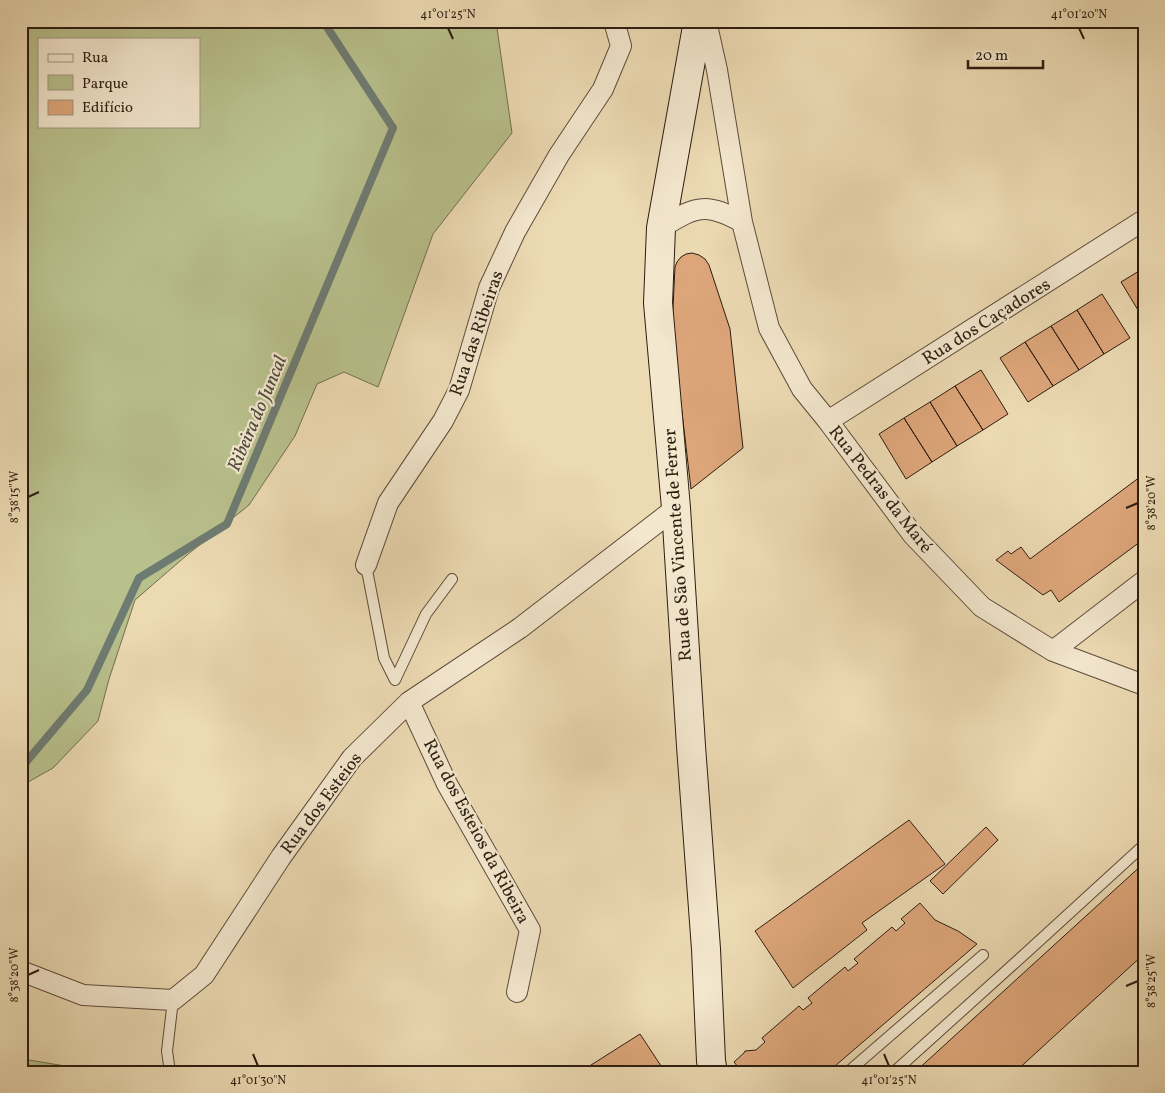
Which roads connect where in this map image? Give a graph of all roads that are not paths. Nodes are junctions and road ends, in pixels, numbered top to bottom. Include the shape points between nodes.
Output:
1 (614, 21) edge
2 (698, 21) edge
3 (706, 21) edge
4 (1144, 220) edge
5 (742, 222) junction
6 (661, 228) junction
7 (828, 421) junction
8 (676, 508) junction
9 (366, 565) joint
10 (452, 579) dead end
11 (1144, 582) edge
12 (1053, 651) junction
13 (1144, 685) edge
14 (409, 702) junction
15 (1144, 845) edge
16 (983, 956) dead end
17 (21, 971) edge
18 (517, 992) dead end
19 (173, 1000) junction
20 (170, 1072) edge
21 (713, 1072) edge
22 (848, 1072) edge
23 (894, 1072) edge

1 - 9 street, Rua das Ribeiras via 621,46 603,89 558,155 515,232 489,288 459,390 443,421 388,503
2 - 6 street, Rua de São Vincente de Ferrer
3 - 5 street, Rua Pedras da Maré
4 - 7 street, Rua dos Caçadores
5 - 6 street via 727,214 705,209 683,214
5 - 7 street, Rua Pedras da Maré via 769,328 802,390
6 - 8 street, Rua de São Vincente de Ferrer via 658,303
7 - 12 street, Rua Pedras da Maré via 913,535 982,607
8 - 14 street, Rua dos Esteios via 520,628
8 - 21 street, Rua de São Vincente de Ferrer
9 - 10 lane via 384,658 395,680 426,614
11 - 12 street
12 - 13 street, Rua Pedras da Maré
14 - 18 street, Rua dos Esteios da Ribeira via 447,784 530,930
14 - 19 street, Rua dos Esteios via 352,758 280,857 204,975
15 - 23 lane
16 - 22 lane
17 - 19 street via 83,996
19 - 20 lane via 166,1051

